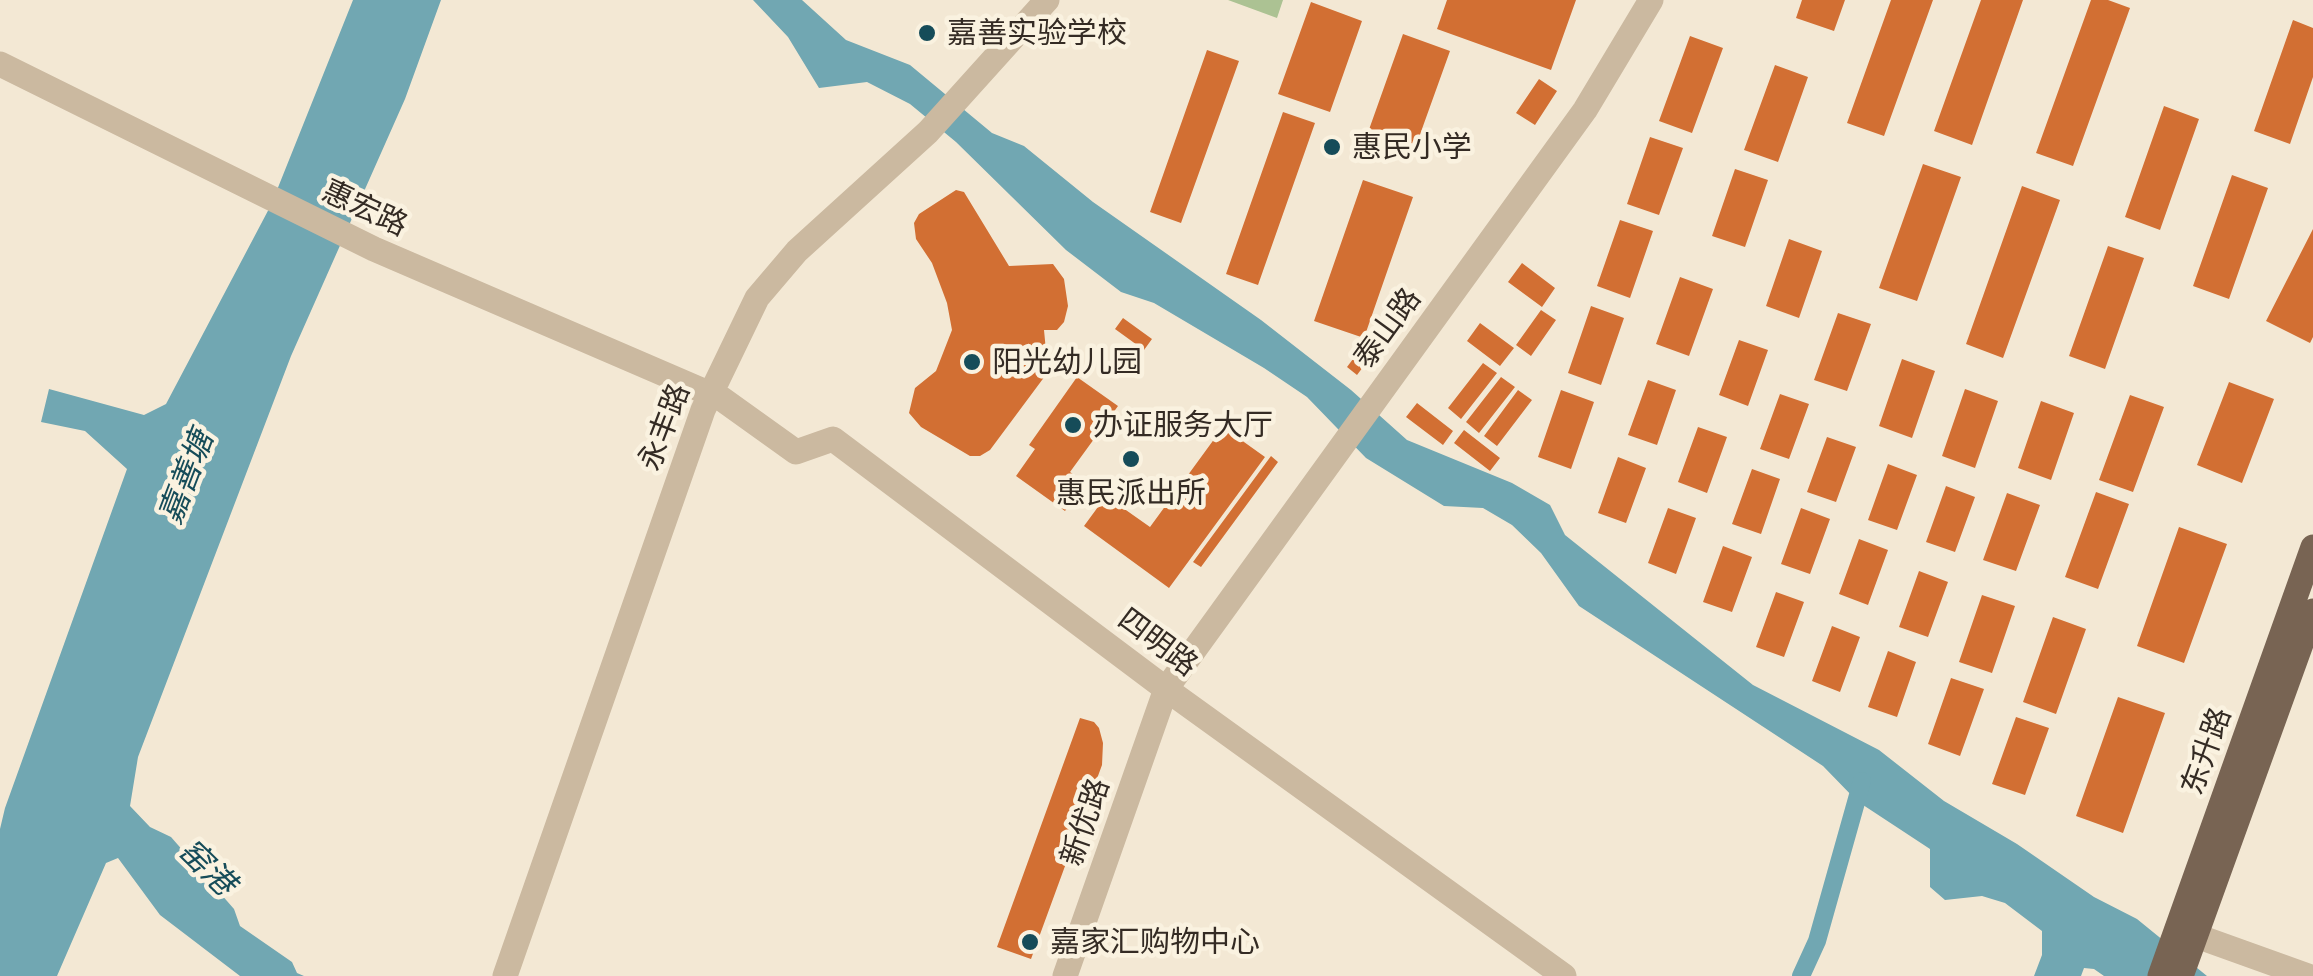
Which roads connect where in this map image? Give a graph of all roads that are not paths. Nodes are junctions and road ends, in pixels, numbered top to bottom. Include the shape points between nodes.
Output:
1 (1046, 0) edge
2 (1651, 0) edge
3 (0, 64) edge
4 (710, 394) junction
5 (2313, 547) edge
6 (2313, 611) edge
7 (1166, 688) junction
8 (2185, 935) junction
9 (505, 976) edge
10 (1065, 976) edge
11 (1564, 976) edge
12 (2160, 976) edge
13 (2181, 976) edge
14 (2308, 976) edge

1 - 4 street, 永丰路 via 928,132 797,250 757,298
2 - 7 street, 泰山路 via 1585,110
3 - 4 street, 惠宏路 via 374,249
4 - 7 street, 四明路 via 796,452 834,439
4 - 9 street, 永丰路
5 - 8 main road, 东升路
6 - 8 main road, 东升路
7 - 10 street, 新优路
7 - 11 street, 四明路
8 - 12 main road, 东升路
8 - 13 main road, 东升路
8 - 14 street

